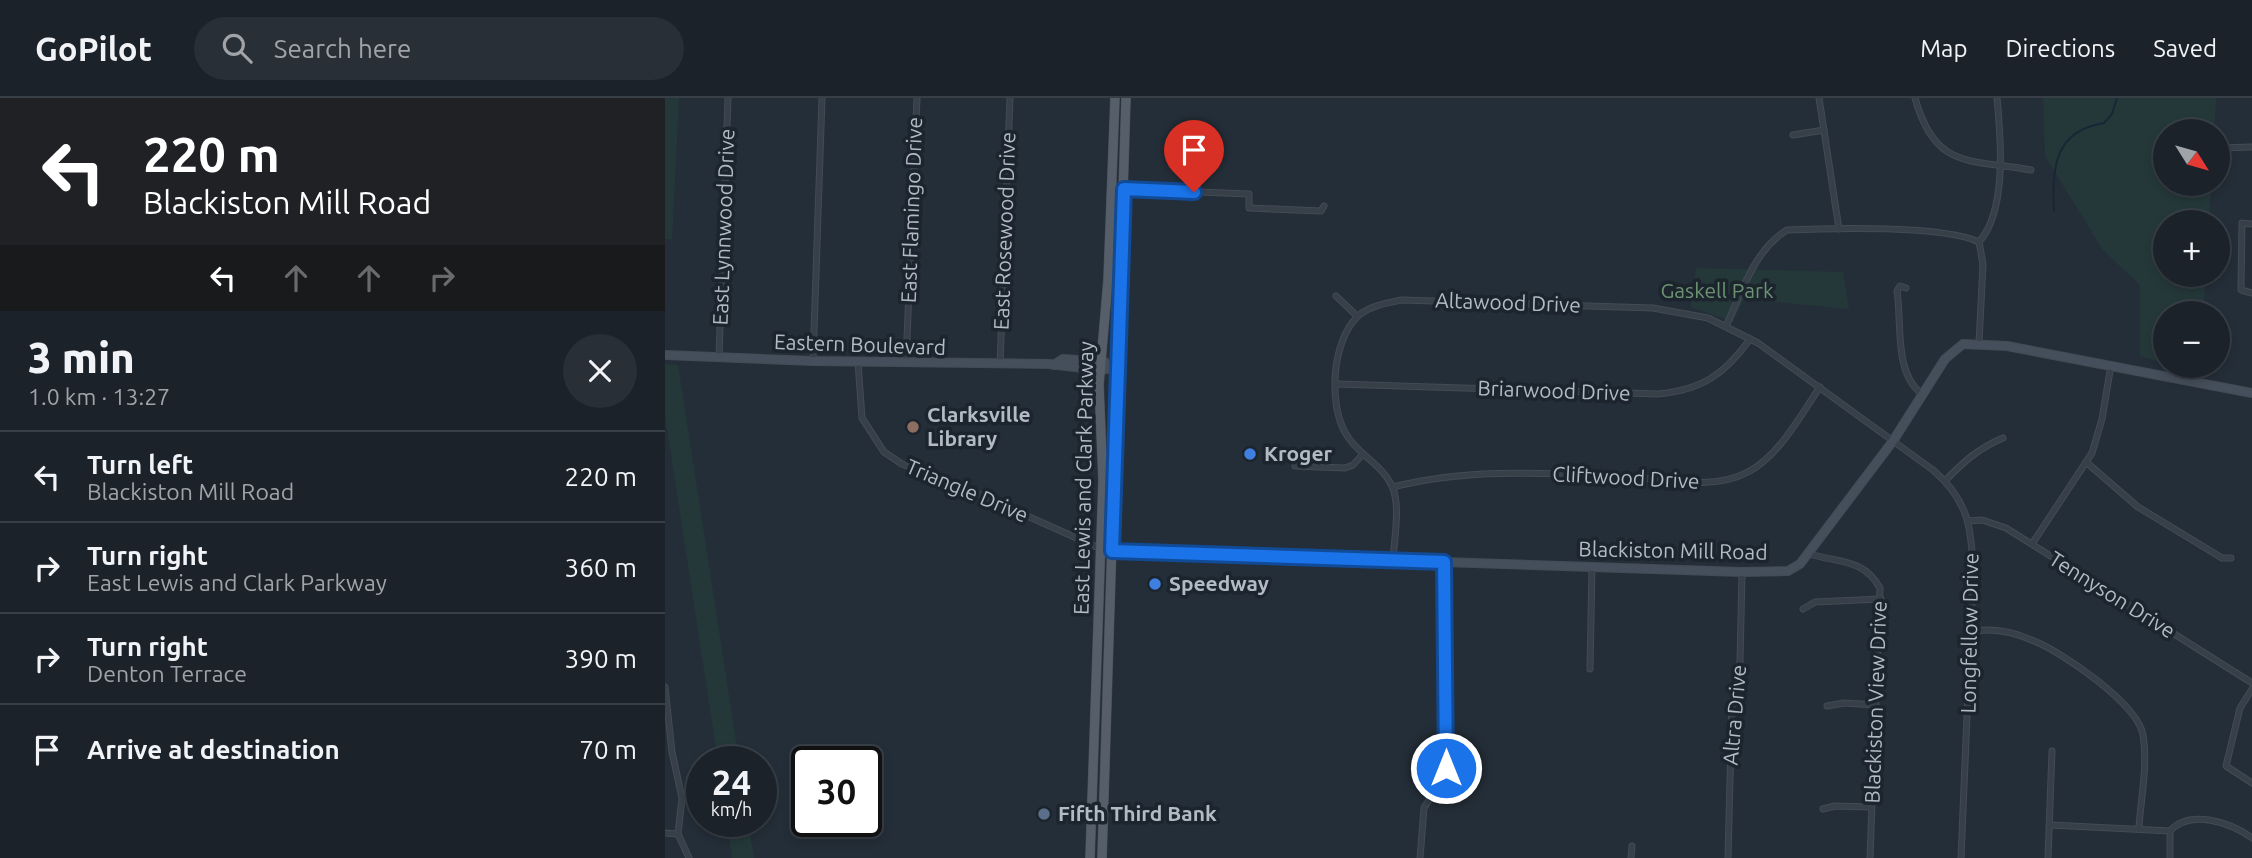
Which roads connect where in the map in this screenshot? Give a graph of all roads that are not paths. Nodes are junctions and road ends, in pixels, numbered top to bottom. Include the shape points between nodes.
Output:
1 (728, 98) edge
2 (822, 98) edge
3 (917, 98) edge
4 (1010, 98) edge
5 (1115, 98) edge
6 (1126, 98) edge
7 (1819, 98) edge
8 (1915, 98) edge
9 (1997, 98) edge
10 (1824, 130) junction
11 (1793, 135) dead end
12 (2252, 147) edge
13 (2230, 148) edge
14 (1999, 164) junction
15 (2031, 170) dead end
16 (1124, 189) junction
17 (1324, 205) dead end
18 (2252, 224) edge
19 (1839, 229) junction
20 (1979, 242) junction
21 (1906, 288) dead end
22 (2252, 293) edge
23 (1336, 296) dead end
24 (1357, 316) junction
25 (1726, 326) junction
26 (1751, 339) junction
27 (1979, 343) junction
28 (665, 355) edge
29 (719, 356) junction
30 (813, 362) junction
31 (857, 362) junction
32 (906, 363) junction
33 (1000, 363) junction
34 (2111, 365) junction
35 (1101, 366) junction
36 (1118, 367) junction
37 (1337, 384) junction
38 (1820, 387) junction
39 (2252, 393) edge
40 (1922, 394) junction
41 (2003, 438) dead end
42 (1893, 440) junction
43 (1363, 454) junction
44 (2086, 462) junction
45 (1294, 466) dead end
46 (1945, 481) junction
47 (1393, 487) junction
48 (1968, 521) junction
49 (2032, 544) junction
50 (1101, 549) junction
51 (1112, 551) junction
52 (1810, 554) junction
53 (2231, 558) dead end
54 (1393, 561) junction
55 (1444, 562) junction
56 (1592, 567) junction
57 (1742, 572) junction
58 (1881, 599) junction
59 (1803, 609) dead end
60 (1971, 632) junction
61 (1590, 669) dead end
62 (2252, 683) edge
63 (665, 687) edge
64 (2252, 690) edge
65 (1876, 705) junction
66 (1827, 706) dead end
67 (2052, 751) dead end
68 (665, 752) edge
69 (672, 752) junction
70 (2252, 783) edge
71 (1871, 807) junction
72 (1823, 809) dead end
73 (2051, 825) junction
74 (2139, 827) junction
75 (2170, 831) junction
76 (665, 833) edge
77 (678, 834) junction
78 (2252, 838) edge
79 (1632, 846) dead end
80 (689, 858) edge
81 (1090, 858) edge
82 (1102, 858) edge
83 (1420, 858) edge
84 (1632, 858) edge
85 (1728, 858) edge
86 (1870, 858) edge
87 (1961, 858) edge
88 (2048, 858) edge
89 (2170, 858) edge

1 - 29 street, East Lynnwood Drive
2 - 30 street
3 - 32 street, East Flamingo Drive
4 - 33 street, East Rosewood Drive
5 - 35 main road, East Lewis and Clark Parkway
6 - 16 main road, East Lewis and Clark Parkway
7 - 10 street
8 - 14 street via 1922,123 1954,156 1976,165
9 - 14 street
10 - 11 street
10 - 19 street
12 - 13 street
14 - 15 street
14 - 20 street via 1995,218
16 - 17 street via 1249,194 1249,208 1321,211
16 - 36 main road, East Lewis and Clark Parkway
18 - 22 street via 2242,223 2241,290
19 - 20 street via 1964,234
19 - 25 street via 1787,230 1770,241
20 - 27 street via 1983,264
21 - 40 street via 1900,286 1897,291 1902,359 1909,381
23 - 24 street
24 - 25 street, Altawood Drive via 1402,300 1653,308 1680,311
24 - 37 street via 1338,354
25 - 26 street, Altawood Drive
26 - 37 street, Briarwood Drive via 1732,364 1684,391 1658,394
26 - 38 street, Altawood Drive
27 - 34 main road
27 - 40 main road, Blackiston Mill Road via 1951,351
28 - 29 main road, Eastern Boulevard
29 - 30 main road, Eastern Boulevard
30 - 31 main road, Eastern Boulevard
31 - 32 main road, Eastern Boulevard
31 - 50 street, Triangle Drive via 862,418 884,452 902,464
32 - 33 main road, Eastern Boulevard
33 - 35 main road, Eastern Boulevard via 1054,365 1063,359
34 - 39 main road
34 - 44 street via 2097,442
35 - 36 main road, Eastern Boulevard
35 - 50 main road, East Lewis and Clark Parkway
36 - 51 main road, East Lewis and Clark Parkway
37 - 43 street via 1342,428
38 - 42 street, Altawood Drive
38 - 47 street, Cliftwood Drive via 1767,459 1746,473 1711,482 1476,473
40 - 42 main road, Blackiston Mill Road
41 - 46 street via 1974,453
42 - 46 street, Longfellow Drive
42 - 52 main road, Blackiston Mill Road
43 - 45 street via 1346,468
43 - 47 street via 1381,468
44 - 49 street
44 - 53 street via 2138,507 2222,558
46 - 48 street, Longfellow Drive
47 - 54 street
48 - 49 street, Tennyson Drive via 1982,520 2006,528
48 - 60 street, Longfellow Drive via 1972,533
49 - 62 street, Tennyson Drive
50 - 51 main road, Blackiston Mill Road
50 - 81 main road, East Lewis and Clark Parkway
51 - 54 main road, Blackiston Mill Road
51 - 82 main road, East Lewis and Clark Parkway
52 - 57 main road, Blackiston Mill Road via 1790,570
52 - 58 street, Blackiston View Drive via 1864,567 1880,588
54 - 55 main road, Blackiston Mill Road
55 - 56 main road, Blackiston Mill Road
55 - 83 street via 1446,785 1424,808
56 - 57 main road, Blackiston Mill Road
56 - 61 street
57 - 85 street, Altra Drive via 1740,662 1732,702
58 - 59 street via 1815,602
58 - 65 street, Blackiston View Drive
60 - 74 street via 2005,631 2035,641 2106,689 2134,717 2143,733
60 - 87 street, Longfellow Drive
63 - 69 street
64 - 70 street via 2240,708 2226,766
65 - 66 street
65 - 71 street, Blackiston View Drive
67 - 73 street
68 - 69 street
69 - 77 street via 682,798
71 - 72 street
71 - 86 street, Blackiston View Drive
73 - 74 street
73 - 88 street
74 - 75 street
75 - 78 street via 2189,819 2229,824
75 - 89 street
76 - 77 street
77 - 80 street
79 - 84 street

